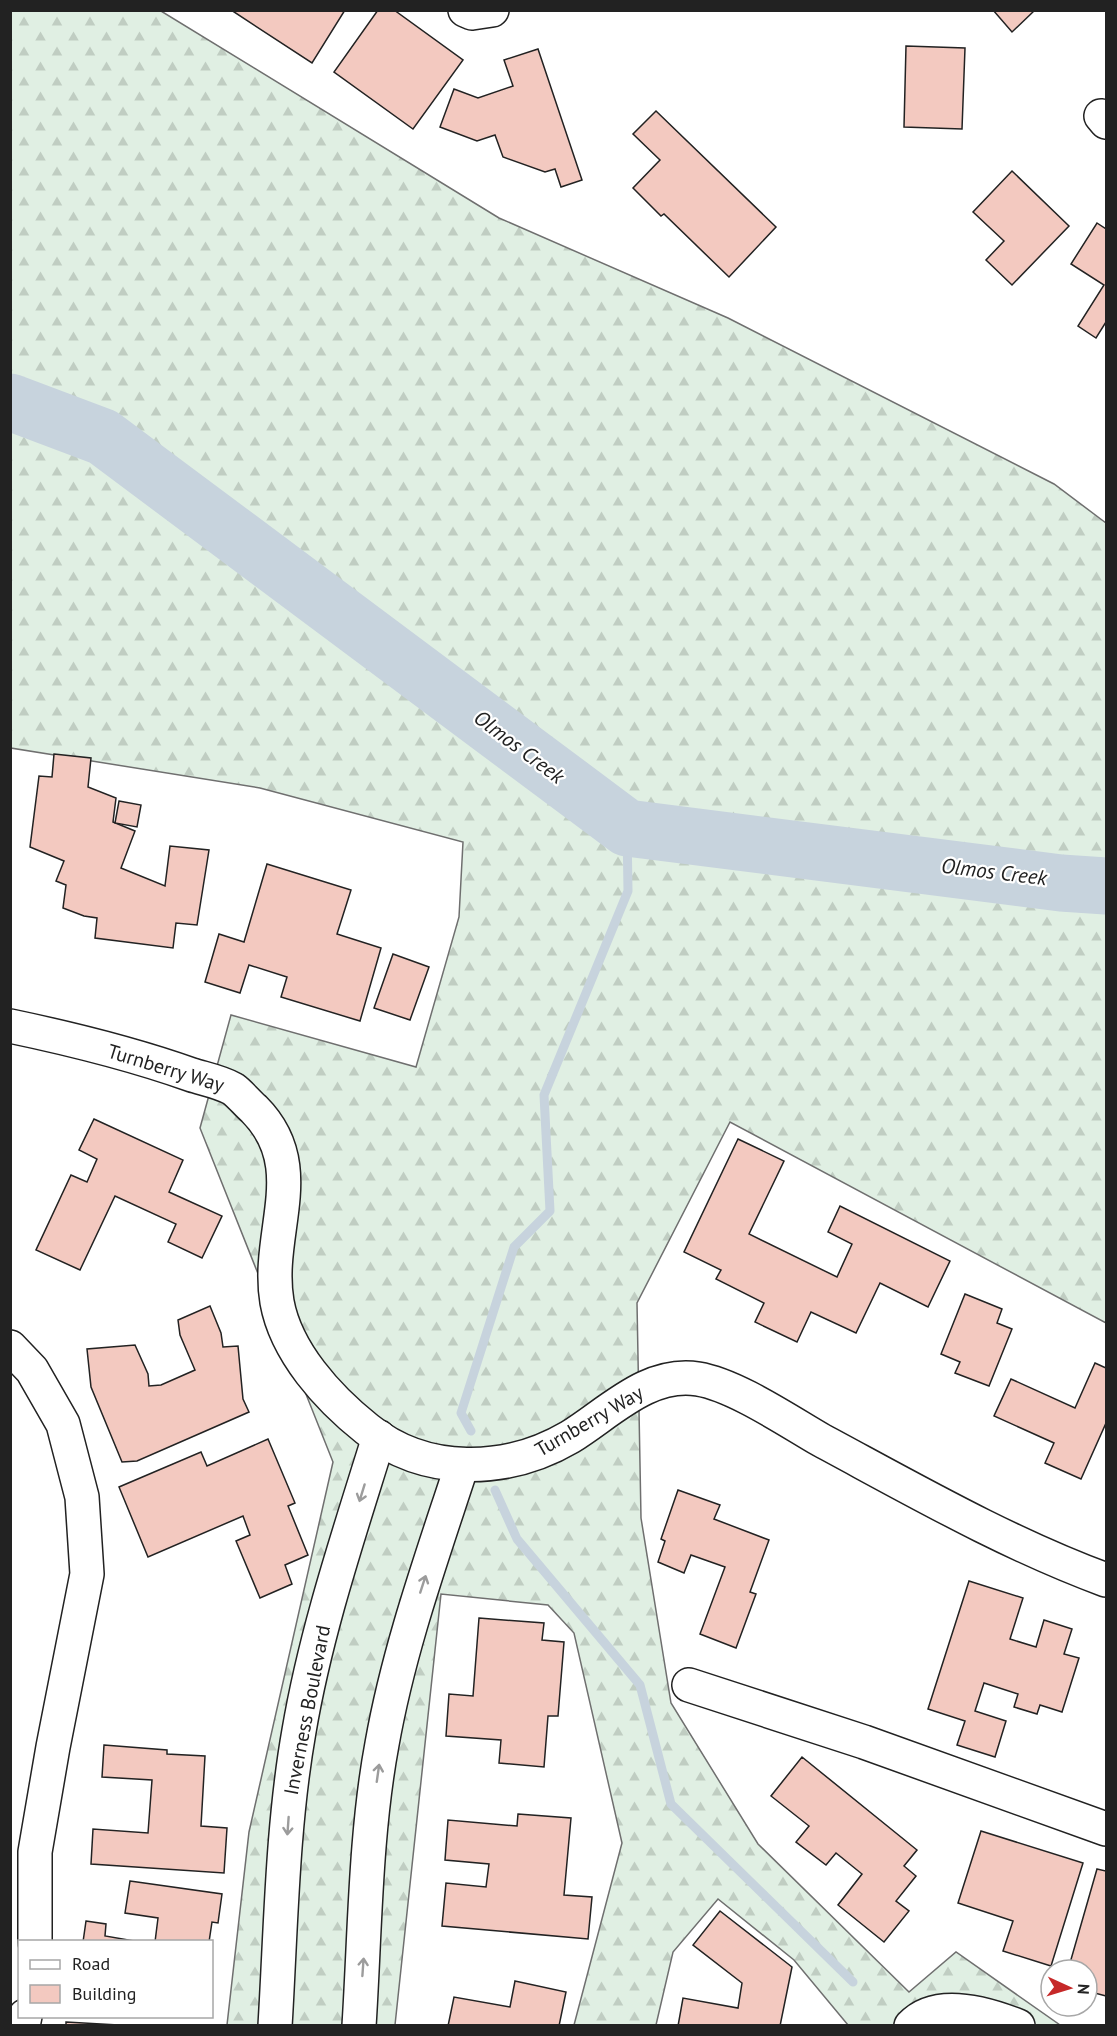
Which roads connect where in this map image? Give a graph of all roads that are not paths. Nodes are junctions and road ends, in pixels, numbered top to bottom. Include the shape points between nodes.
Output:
1 (465, 10) edge
2 (492, 10) edge
3 (10, 1026) edge
4 (10, 1347) edge
5 (379, 1437) junction
6 (462, 1464) junction
7 (1107, 1580) edge
8 (688, 1685) dead end
9 (1107, 1829) edge
10 (35, 1940) edge
11 (275, 2025) edge
12 (359, 2025) edge
13 (911, 2025) edge
14 (1018, 2025) edge

1 - 2 street
3 - 5 street, Turnberry Way via 85,1043 234,1089 261,1117 281,1151 285,1186 273,1262 278,1305 298,1355 327,1394
4 - 10 street via 32,1370 63,1424 82,1497 87,1574 36,1852
5 - 6 street, Turnberry Way via 415,1456 446,1465
5 -> 11 street, Inverness Boulevard via 321,1626 299,1731 290,1793
6 - 7 street, Turnberry Way via 489,1465 532,1455 568,1437 642,1388 698,1379 762,1406 1051,1560
12 -> 6 street via 374,1801 382,1745 403,1648
8 - 9 street via 864,1742
13 - 14 street via 918,2019 951,2010 985,2013

